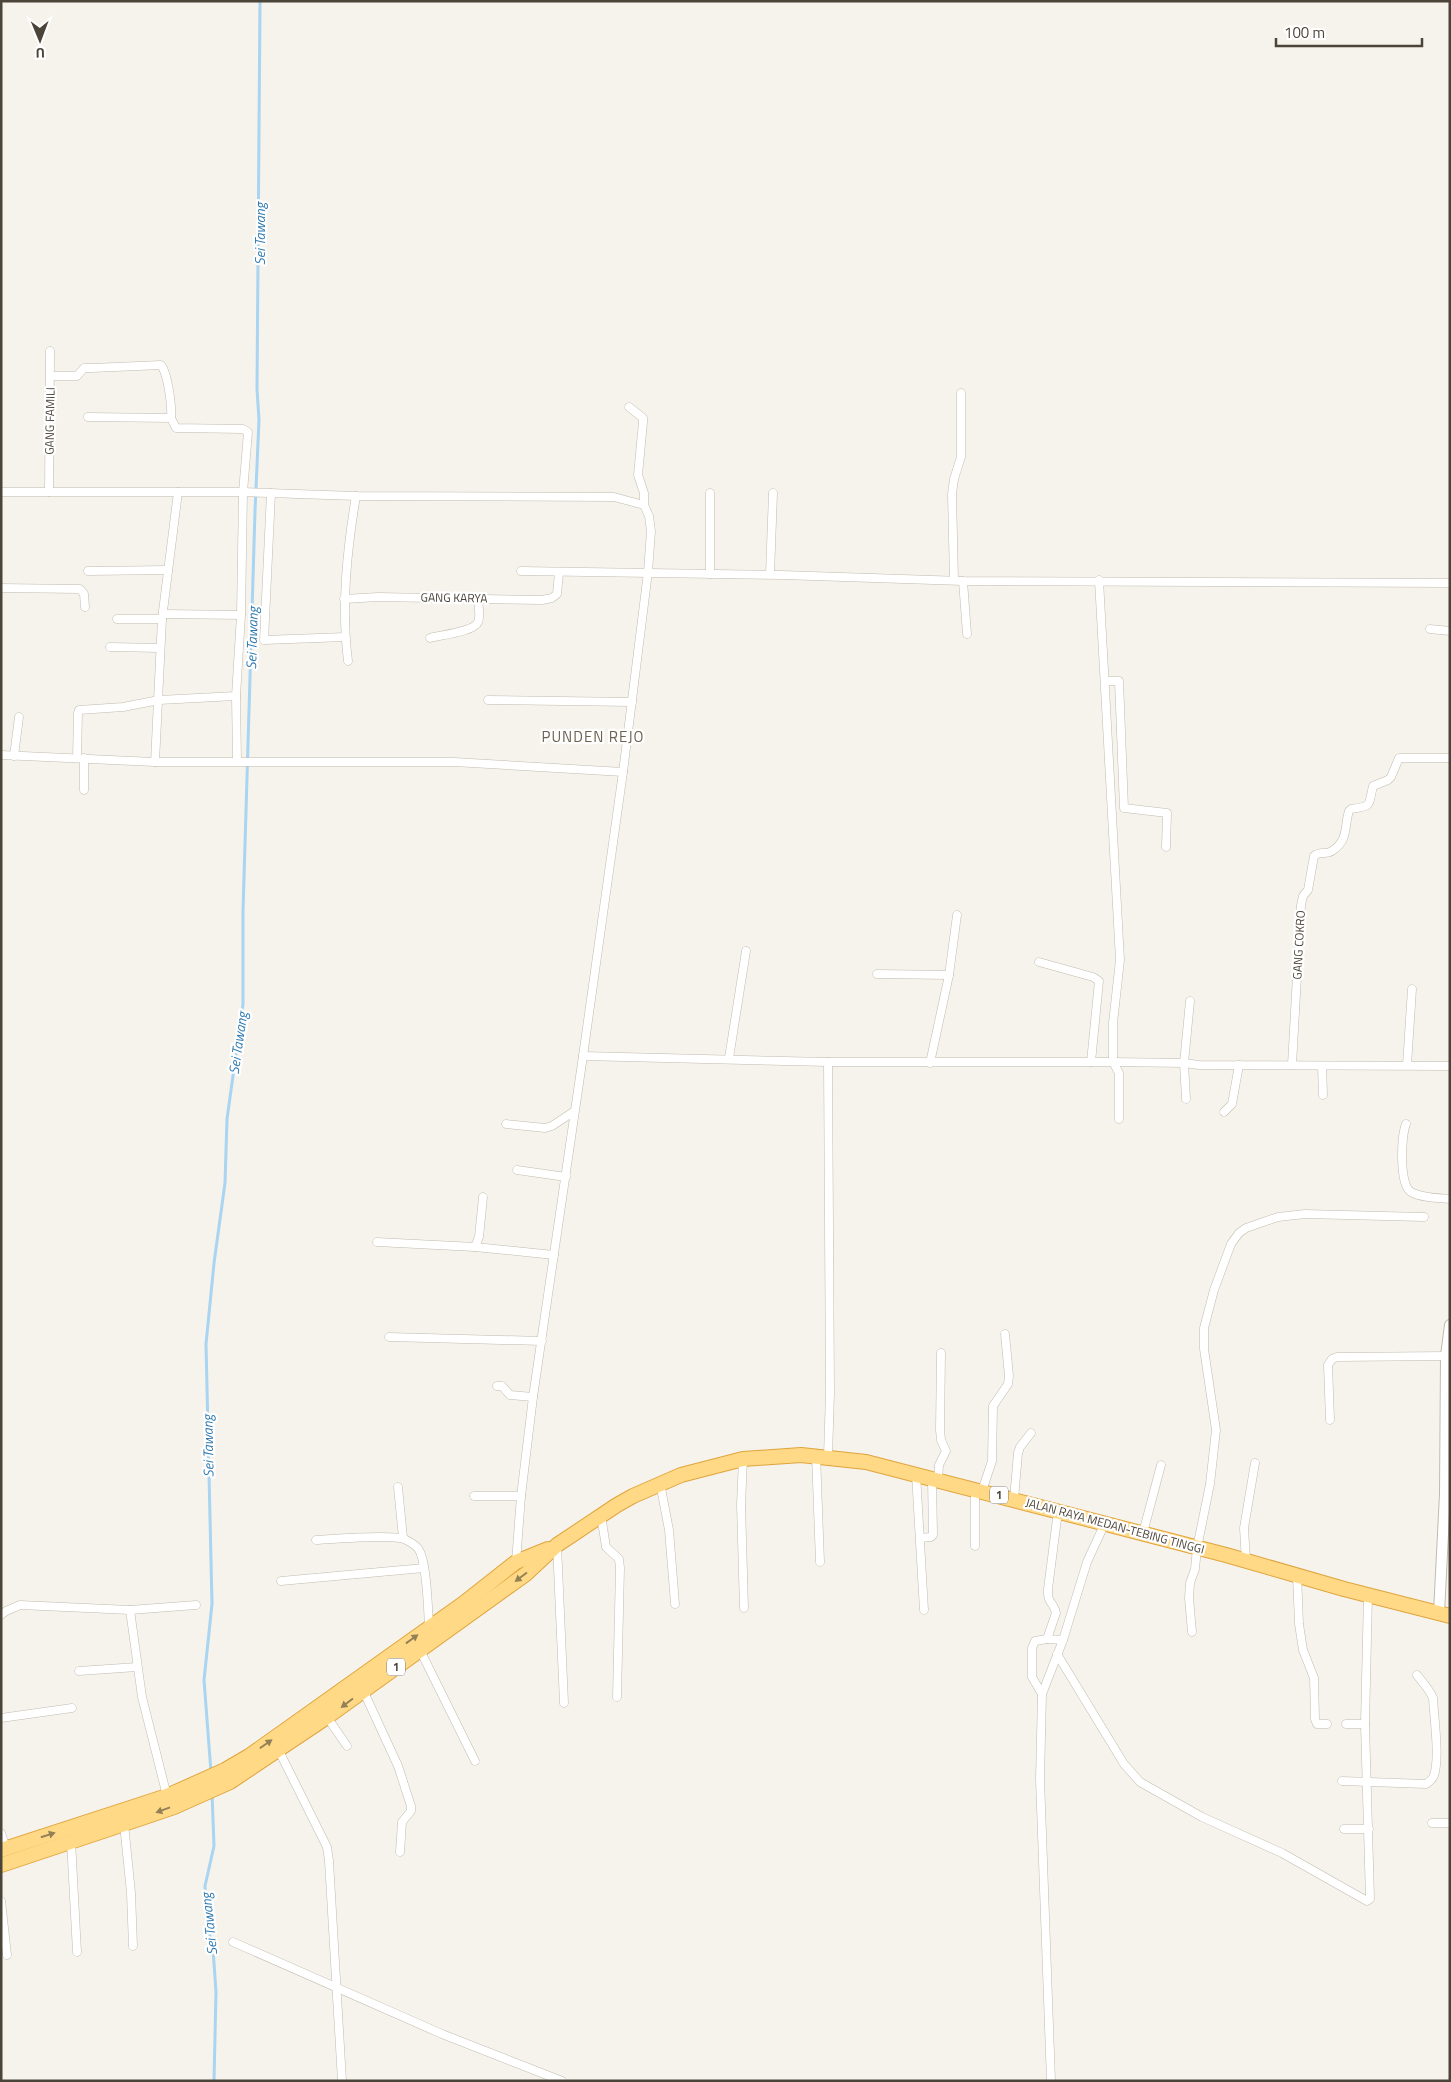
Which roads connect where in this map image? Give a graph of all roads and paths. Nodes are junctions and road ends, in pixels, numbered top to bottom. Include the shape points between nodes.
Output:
1 (50, 351) dead end
2 (50, 376) junction
3 (961, 393) dead end
4 (629, 407) dead end
5 (88, 417) dead end
6 (171, 418) junction
7 (1, 492) edge
8 (49, 492) junction
9 (178, 492) junction
10 (244, 492) junction
11 (270, 493) junction
12 (773, 493) dead end
13 (710, 494) dead end
14 (356, 496) junction
15 (644, 505) junction
16 (168, 570) junction
17 (88, 571) dead end
18 (521, 571) dead end
19 (648, 572) junction
20 (559, 573) junction
21 (710, 574) junction
22 (770, 574) junction
23 (954, 580) junction
24 (1099, 580) junction
25 (963, 581) junction
26 (1450, 583) edge
27 (1, 588) edge
28 (478, 598) junction
29 (344, 599) junction
30 (85, 606) dead end
31 (241, 615) junction
32 (163, 617) junction
33 (117, 619) dead end
34 (1430, 630) dead end
35 (1450, 631) edge
36 (967, 634) dead end
37 (345, 637) junction
38 (430, 638) dead end
39 (110, 647) dead end
40 (160, 648) junction
41 (348, 661) dead end
42 (1106, 681) junction
43 (236, 696) junction
44 (159, 700) junction
45 (488, 700) dead end
46 (632, 702) junction
47 (19, 717) dead end
48 (1, 755) edge
49 (14, 756) junction
50 (81, 758) junction
51 (1450, 758) edge
52 (240, 761) junction
53 (156, 762) junction
54 (623, 772) junction
55 (84, 790) dead end
56 (1166, 847) dead end
57 (957, 915) dead end
58 (746, 951) dead end
59 (1039, 962) dead end
60 (877, 974) dead end
61 (949, 975) junction
62 (1412, 989) dead end
63 (1190, 1001) dead end
64 (583, 1056) junction
65 (730, 1058) junction
66 (828, 1062) junction
67 (930, 1062) junction
68 (1091, 1062) junction
69 (1114, 1062) junction
70 (1184, 1063) junction
71 (1239, 1065) junction
72 (1292, 1065) junction
73 (1407, 1065) junction
74 (1322, 1066) junction
75 (1450, 1066) edge
76 (1323, 1095) dead end
77 (1186, 1098) dead end
78 (573, 1112) junction
79 (1224, 1112) dead end
80 (1119, 1118) dead end
81 (506, 1124) dead end
82 (1406, 1124) dead end
83 (517, 1170) dead end
84 (566, 1177) junction
85 (483, 1196) dead end
86 (1450, 1199) edge
87 (1424, 1217) dead end
88 (377, 1242) dead end
89 (475, 1247) junction
90 (554, 1255) junction
91 (1450, 1325) edge
92 (1005, 1334) dead end
93 (389, 1337) dead end
94 (542, 1341) junction
95 (1448, 1352) edge
96 (942, 1353) dead end
97 (497, 1386) dead end
98 (533, 1396) junction
99 (1330, 1420) dead end
100 (1031, 1433) dead end
101 (822, 1456) junction
102 (743, 1459) junction
103 (1255, 1463) dead end
104 (1161, 1464) dead end
105 (916, 1474) junction
106 (935, 1479) junction
107 (660, 1484) junction
108 (398, 1487) dead end
109 (978, 1490) junction
110 (474, 1496) dead end
111 (521, 1496) junction
112 (1014, 1499) junction
113 (1058, 1511) junction
114 (601, 1515) junction
115 (1105, 1523) junction
116 (1143, 1533) junction
117 (403, 1538) junction
118 (920, 1538) junction
119 (316, 1540) dead end
120 (558, 1545) junction
121 (975, 1546) dead end
122 (1197, 1548) junction
123 (1246, 1561) junction
124 (516, 1562) junction
125 (820, 1562) dead end
126 (424, 1568) junction
127 (1297, 1574) junction
128 (281, 1581) dead end
129 (1368, 1595) junction
130 (675, 1604) dead end
131 (196, 1605) dead end
132 (744, 1608) dead end
133 (130, 1610) junction
134 (924, 1610) dead end
135 (1444, 1615) edge
136 (1, 1616) edge
137 (430, 1626) junction
138 (1192, 1632) dead end
139 (1049, 1639) junction
140 (1062, 1640) junction
141 (420, 1650) junction
142 (1057, 1654) junction
143 (137, 1667) junction
144 (79, 1671) dead end
145 (1417, 1675) dead end
146 (363, 1690) junction
147 (1042, 1694) junction
148 (617, 1697) dead end
149 (564, 1703) dead end
150 (72, 1708) dead end
151 (1, 1718) edge
152 (327, 1718) junction
153 (1326, 1724) dead end
154 (1346, 1724) dead end
155 (1365, 1724) junction
156 (347, 1746) dead end
157 (279, 1751) junction
158 (475, 1761) dead end
159 (227, 1776) junction
160 (1342, 1781) dead end
161 (1366, 1782) junction
162 (206, 1786) junction
163 (167, 1796) junction
164 (1432, 1823) dead end
165 (124, 1824) junction
166 (1450, 1824) edge
167 (1369, 1828) junction
168 (1344, 1829) dead end
169 (1, 1833) edge
170 (71, 1841) junction
171 (3, 1850) edge
172 (400, 1852) dead end
173 (1, 1865) edge
174 (1, 1901) edge
175 (232, 1942) dead end
176 (133, 1946) dead end
177 (77, 1952) dead end
178 (7, 1955) dead end
179 (336, 1988) junction
180 (342, 2081) edge
181 (562, 2081) edge
182 (1051, 2081) edge

1 - 2 street, GANG FAMILI
2 - 6 street via 77,376 84,368 161,365 171,398
2 - 8 street, GANG FAMILI
3 - 23 street via 961,457 954,479 952,509
4 - 15 street via 643,422 638,475
5 - 6 street
6 - 10 street via 176,428 248,432
7 - 8 street
8 - 9 street
9 - 10 street
9 - 16 street
10 - 11 street
10 - 31 street
11 - 14 street
11 - 37 street via 264,640
12 - 22 street
13 - 21 street
14 - 15 street via 614,497
14 - 29 street
15 - 19 street via 651,531
16 - 17 street
16 - 32 street
18 - 20 street
19 - 20 street
19 - 21 street
19 - 46 street
20 - 28 street, GANG KARYA via 556,594 552,598
21 - 22 street
22 - 23 street
23 - 25 street
24 - 25 street
24 - 26 street
24 - 42 street
25 - 36 street
27 - 30 street via 80,589
28 - 29 street, GANG KARYA
28 - 38 street via 479,620 475,626
29 - 37 street
31 - 32 street
31 - 43 street
32 - 33 street
32 - 40 street
34 - 35 street
37 - 41 street
39 - 40 street
40 - 44 street
42 - 56 street via 1119,681 1124,808 1167,813
42 - 69 street via 1120,960 1113,1023
43 - 44 street
43 - 52 street
44 - 50 street via 80,710
44 - 53 street
45 - 46 street
46 - 54 street
47 - 49 street
48 - 49 street
49 - 50 street
50 - 53 street
50 - 55 street
51 - 72 street, GANG COKRO via 1399,758 1391,777 1373,786 1369,805 1351,809 1346,832 1339,845 1314,856 1308,890 1301,905
52 - 53 street
52 - 54 street via 454,762
54 - 64 street
57 - 61 street
58 - 65 street
59 - 68 street via 1099,980
60 - 61 street
61 - 67 street
62 - 73 street
63 - 70 street
64 - 65 street
64 - 78 street
65 - 66 street
66 - 67 street
66 - 101 street via 830,1385
67 - 68 street
68 - 69 street
69 - 70 street
69 - 80 street via 1119,1073
70 - 71 street
70 - 77 street
71 - 72 street
71 - 79 street via 1232,1104
72 - 74 street
73 - 74 street
73 - 75 street
74 - 76 street
78 - 81 street via 545,1128
78 - 84 street
82 - 86 street via 1402,1148 1403,1174 1408,1189 1424,1196
83 - 84 street
84 - 90 street
85 - 89 street
87 - 122 street via 1305,1214 1278,1217 1246,1228 1231,1244 1204,1328 1216,1430 1210,1484
88 - 89 street
89 - 90 street
90 - 94 street
91 - 95 street
92 - 109 street via 1008,1384 993,1406 992,1461
93 - 94 street
94 - 98 street
95 - 99 street via 1332,1359 1328,1366
95 - 135 street
96 - 106 street via 940,1430 946,1451
97 - 98 street via 502,1386 510,1395
98 - 111 street
100 - 112 street via 1018,1453
101 - 102 highway, JALAN RAYA MEDAN-TEBING TINGGI / 1
101 - 105 highway, JALAN RAYA MEDAN-TEBING TINGGI / 1
101 - 125 street
102 - 107 highway, JALAN RAYA MEDAN-TEBING TINGGI / 1 via 690,1472
102 - 132 street via 740,1505
103 - 123 street via 1244,1528
104 - 116 street
105 - 106 highway, JALAN RAYA MEDAN-TEBING TINGGI / 1
105 - 118 street
106 - 109 highway, JALAN RAYA MEDAN-TEBING TINGGI / 1
106 - 118 street via 933,1535
107 - 114 highway, JALAN RAYA MEDAN-TEBING TINGGI / 1
107 - 130 street via 669,1530
108 - 117 street
109 - 112 highway, JALAN RAYA MEDAN-TEBING TINGGI / 1
109 - 121 street
110 - 111 street
111 - 124 street
112 - 113 highway, JALAN RAYA MEDAN-TEBING TINGGI / 1
113 - 115 highway, JALAN RAYA MEDAN-TEBING TINGGI / 1
113 - 139 street via 1048,1595 1056,1612
114 - 120 highway, JALAN RAYA MEDAN-TEBING TINGGI / 1
114 - 148 street via 606,1547 619,1559 620,1568
115 - 116 highway, JALAN RAYA MEDAN-TEBING TINGGI / 1
115 - 140 street via 1087,1562
116 - 122 highway, JALAN RAYA MEDAN-TEBING TINGGI / 1
117 - 119 street
117 - 126 street via 419,1551
118 - 134 street
120 - 124 highway, JALAN RAYA MEDAN-TEBING TINGGI / 1
120 -> 141 highway, JALAN RAYA MEDAN-TEBING TINGGI / 1 via 526,1574
120 - 149 street
122 - 123 highway, JALAN RAYA MEDAN-TEBING TINGGI / 1
122 - 138 street via 1189,1598
123 - 127 highway, JALAN RAYA MEDAN-TEBING TINGGI / 1
124 - 137 highway, JALAN RAYA MEDAN-TEBING TINGGI / 1
126 - 128 street
126 - 137 street
127 - 129 highway, JALAN RAYA MEDAN-TEBING TINGGI / 1
127 - 153 street via 1303,1650 1314,1678 1314,1719 1317,1724
129 - 135 highway, JALAN RAYA MEDAN-TEBING TINGGI / 1
129 - 155 street
131 - 133 street
133 - 136 street via 20,1605
133 - 143 street
159 -> 137 highway, JALAN RAYA MEDAN-TEBING TINGGI / 1 via 249,1756
139 - 140 street
139 - 147 street via 1035,1641 1032,1648 1032,1677
140 - 142 street
141 - 146 highway, JALAN RAYA MEDAN-TEBING TINGGI / 1
141 - 158 street
142 - 147 street
142 - 167 street via 1124,1764 1140,1782 1202,1817 1282,1853 1366,1901 1370,1899
143 - 144 street
143 - 163 street
145 - 161 street via 1434,1698 1434,1775 1426,1784
146 -> 152 highway, JALAN RAYA MEDAN-TEBING TINGGI / 1
146 - 172 street via 402,1774 411,1806 402,1822
147 - 182 street via 1040,1779
150 - 151 street
152 - 156 street
152 - 157 highway, JALAN RAYA MEDAN-TEBING TINGGI / 1
154 - 155 street
155 - 161 street
157 - 159 highway, JALAN RAYA MEDAN-TEBING TINGGI / 1
157 - 179 street via 327,1847
159 - 162 highway, JALAN RAYA MEDAN-TEBING TINGGI / 1
160 - 161 street
161 - 167 street
162 - 163 highway, JALAN RAYA MEDAN-TEBING TINGGI / 1
162 -> 165 highway, JALAN RAYA MEDAN-TEBING TINGGI / 1
171 -> 163 highway, JALAN RAYA MEDAN-TEBING TINGGI / 1
164 - 166 street
165 - 170 highway, JALAN RAYA MEDAN-TEBING TINGGI / 1
165 - 176 street
167 - 168 street
169 - 171 street
170 - 173 highway, JALAN RAYA MEDAN-TEBING TINGGI / 1
170 - 177 street
174 - 178 street
175 - 179 street
179 - 180 street
179 - 181 street

